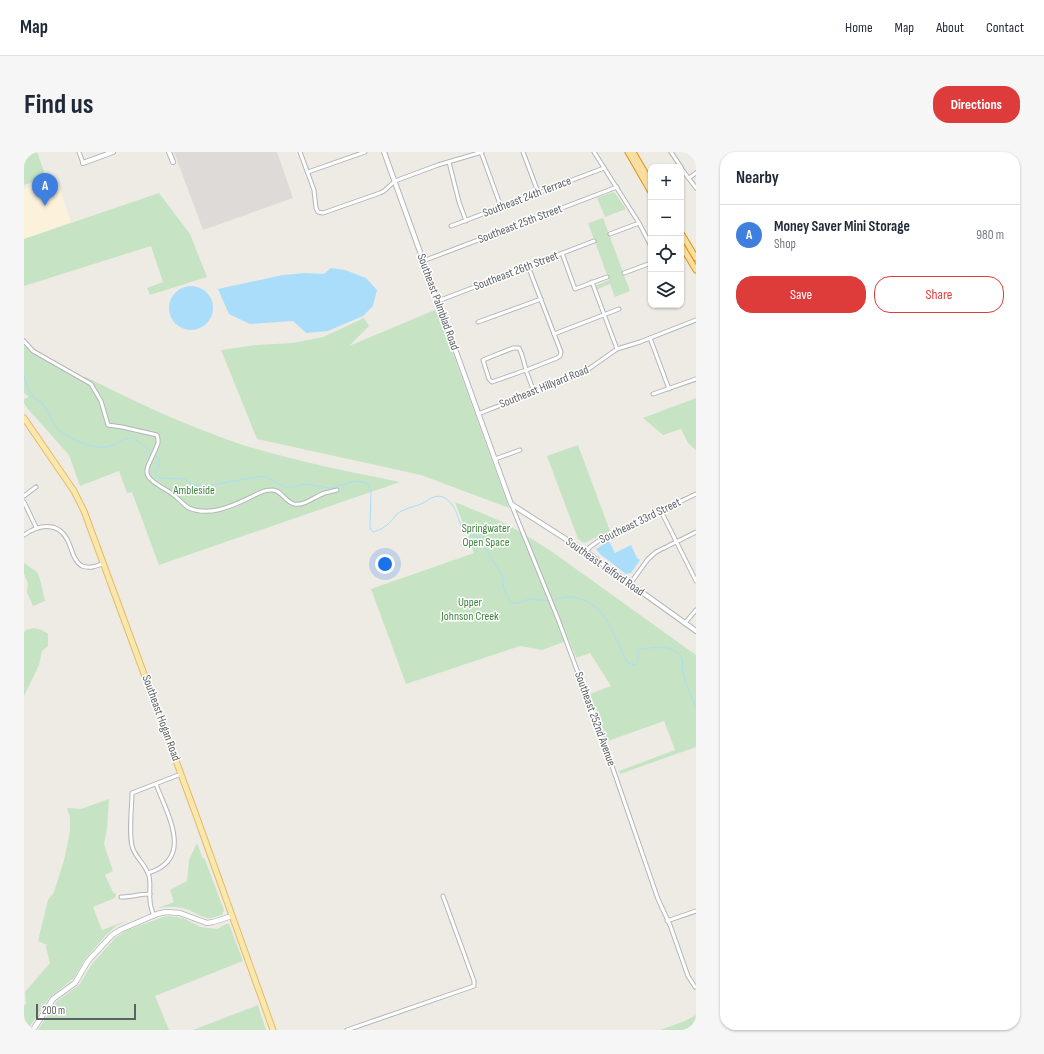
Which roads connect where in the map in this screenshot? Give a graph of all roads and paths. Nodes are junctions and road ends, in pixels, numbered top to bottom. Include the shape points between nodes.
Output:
1 (79, 152) edge
2 (113, 152) edge
3 (169, 152) edge
4 (300, 152) edge
5 (365, 152) edge
6 (384, 152) edge
7 (482, 152) edge
8 (523, 152) edge
9 (594, 152) edge
10 (628, 152) edge
11 (633, 152) edge
12 (670, 152) edge
13 (173, 162) dead end
14 (449, 162) junction
15 (83, 163) joint
16 (679, 164) edge
17 (604, 168) junction
18 (684, 171) edge
19 (308, 172) junction
20 (696, 173) edge
21 (648, 178) edge
22 (689, 178) junction
23 (394, 181) junction
24 (617, 187) junction
25 (648, 187) edge
26 (696, 188) edge
27 (538, 192) junction
28 (501, 207) junction
29 (466, 221) junction
30 (639, 223) junction
31 (451, 226) dead end
32 (610, 234) dead end
33 (683, 236) edge
34 (648, 240) edge
35 (594, 241) dead end
36 (684, 250) edge
37 (562, 253) junction
38 (696, 258) edge
39 (423, 261) junction
40 (648, 264) edge
41 (528, 266) junction
42 (696, 270) edge
43 (624, 273) dead end
44 (607, 277) dead end
45 (592, 282) junction
46 (541, 299) junction
47 (438, 301) junction
48 (619, 309) dead end
49 (604, 315) junction
50 (696, 320) edge
51 (478, 322) dead end
52 (554, 334) junction
53 (650, 338) junction
54 (24, 341) edge
55 (617, 349) junction
56 (526, 370) junction
57 (696, 378) edge
58 (668, 388) junction
59 (534, 392) junction
60 (653, 394) dead end
61 (478, 414) junction
62 (24, 418) edge
63 (520, 450) dead end
64 (492, 451) joint
65 (494, 459) junction
66 (36, 487) dead end
67 (337, 490) dead end
68 (696, 494) edge
69 (24, 496) edge
70 (24, 502) edge
71 (512, 506) junction
72 (661, 511) junction
73 (36, 528) junction
74 (696, 532) edge
75 (24, 535) edge
76 (677, 541) junction
77 (586, 552) junction
78 (104, 563) junction
79 (696, 571) edge
80 (692, 573) junction
81 (696, 580) edge
82 (630, 584) junction
83 (696, 610) edge
84 (685, 623) junction
85 (696, 631) edge
86 (181, 774) junction
87 (156, 784) junction
88 (148, 873) junction
89 (150, 894) junction
90 (443, 896) dead end
91 (121, 897) dead end
92 (696, 911) edge
93 (154, 916) junction
94 (232, 916) junction
95 (667, 921) junction
96 (695, 987) dead end
97 (33, 1030) edge
98 (273, 1030) edge
99 (347, 1030) edge

1 - 15 street
2 - 15 street
3 - 13 street
4 - 19 street
5 - 19 street
6 - 23 street, Southeast Palmblad Road
7 - 14 street
7 - 28 street
8 - 27 street
9 - 17 street
10 - 25 highway
11 - 21 highway
12 - 16 street
14 - 23 street
14 - 29 street
17 - 24 street
17 - 27 street, Southeast 24th Terrace
18 - 22 street
19 - 23 street via 316,208 318,212 324,213 380,193
20 - 22 street
22 - 26 street
23 - 39 street, Southeast Palmblad Road
24 - 30 street
24 - 39 street, Southeast 25th Street
27 - 28 street, Southeast 24th Terrace
28 - 29 street, Southeast 24th Terrace
29 - 31 street, Southeast 24th Terrace
30 - 32 street
30 - 34 street
33 - 38 highway
35 - 37 street, Southeast 26th Street
36 - 42 highway
37 - 41 street, Southeast 26th Street
37 - 45 street via 575,289
39 - 47 street, Southeast Palmblad Road
40 - 43 street
41 - 46 street
41 - 47 street, Southeast 26th Street
44 - 45 street
45 - 49 street
46 - 51 street
46 - 52 street
47 - 61 street, Southeast Palmblad Road
48 - 49 street
49 - 52 street
49 - 55 street
50 - 53 street, Southeast Hillyard Road
52 - 56 street via 561,352 560,356
53 - 55 street, Southeast Hillyard Road
53 - 58 street
54 - 67 street via 33,351 91,384 101,401 108,425 156,435 157,446 147,470 148,477 176,495 191,509 215,511 273,490 278,491 290,502 300,504
55 - 59 street, Southeast Hillyard Road via 583,373
56 - 56 street via 492,382 483,360 518,348
56 - 59 street
57 - 58 street
58 - 60 street
59 - 61 street, Southeast Hillyard Road
61 - 64 street, Southeast Palmblad Road
62 - 78 main road, Southeast Hogan Road via 79,500
63 - 65 street
64 - 65 street, Southeast 252nd Avenue
65 - 71 street, Southeast 252nd Avenue
66 - 69 street
68 - 72 street, Southeast 33rd Street
70 - 73 street
71 - 77 street, Southeast Telford Road
71 - 95 street, Southeast 252nd Avenue via 554,607
72 - 76 street
72 - 77 street, Southeast 33rd Street via 601,539
73 - 75 street
73 - 78 street via 50,527 60,531 82,566 90,567
74 - 76 street
76 - 80 street
76 - 82 street via 651,555
77 - 82 street, Southeast Telford Road
78 - 86 main road, Southeast Hogan Road
79 - 80 street
80 - 81 street
82 - 84 street, Southeast Telford Road
83 - 84 street
84 - 85 street, Southeast Telford Road
86 - 87 street
86 - 94 main road, Southeast Hogan Road
87 - 88 street via 175,843 167,863
87 - 88 street via 132,793 132,844
88 - 89 street
89 - 91 street
89 - 93 street via 150,906
90 - 99 street via 474,986
92 - 95 street
93 - 94 main road via 166,912 180,912 207,922 216,922
93 - 97 main road via 124,927 112,935 88,961 75,983 53,999
94 - 98 main road, Southeast Hogan Road
95 - 96 street, Southeast 252nd Avenue via 688,976

